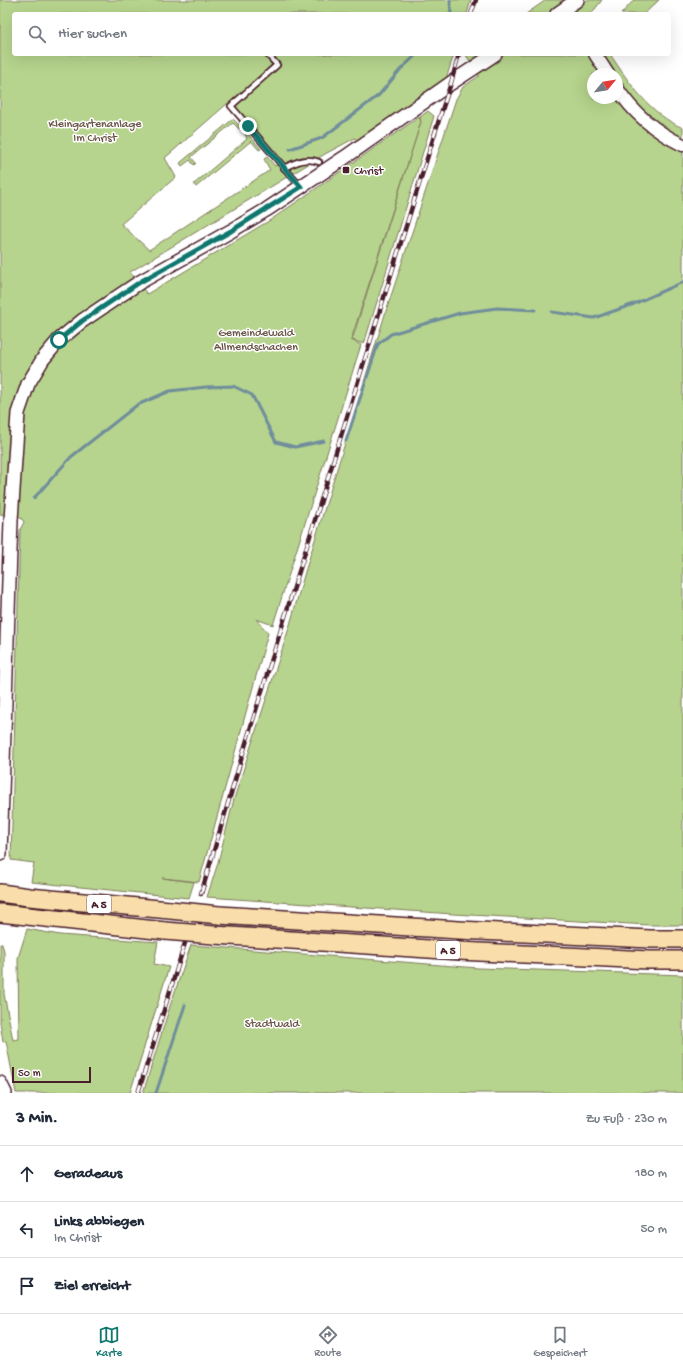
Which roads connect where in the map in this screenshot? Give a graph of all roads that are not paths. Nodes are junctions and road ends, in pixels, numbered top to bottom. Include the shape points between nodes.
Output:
1 (269, 56) edge
2 (492, 56) edge
3 (596, 56) edge
4 (604, 68) edge
5 (623, 97) edge
6 (683, 145) edge
7 (319, 162) dead end
8 (284, 168) junction
9 (301, 187) junction
10 (0, 854) edge
11 (0, 893) edge
12 (0, 913) edge
13 (683, 939) edge
14 (683, 960) edge
15 (0, 1083) edge
16 (5, 1093) edge

1 - 8 lane via 277,65 231,106
2 - 9 main road
3 - 4 street
5 - 6 street via 638,115
7 - 8 lane via 299,160
8 - 9 lane
9 - 10 main road via 231,231 140,282 82,321 47,354 28,384 18,413 11,520
11 - 13 highway, A 5, bridge via 219,915 459,930
12 - 14 highway, A 5, bridge via 214,935 459,951
15 - 16 main road

